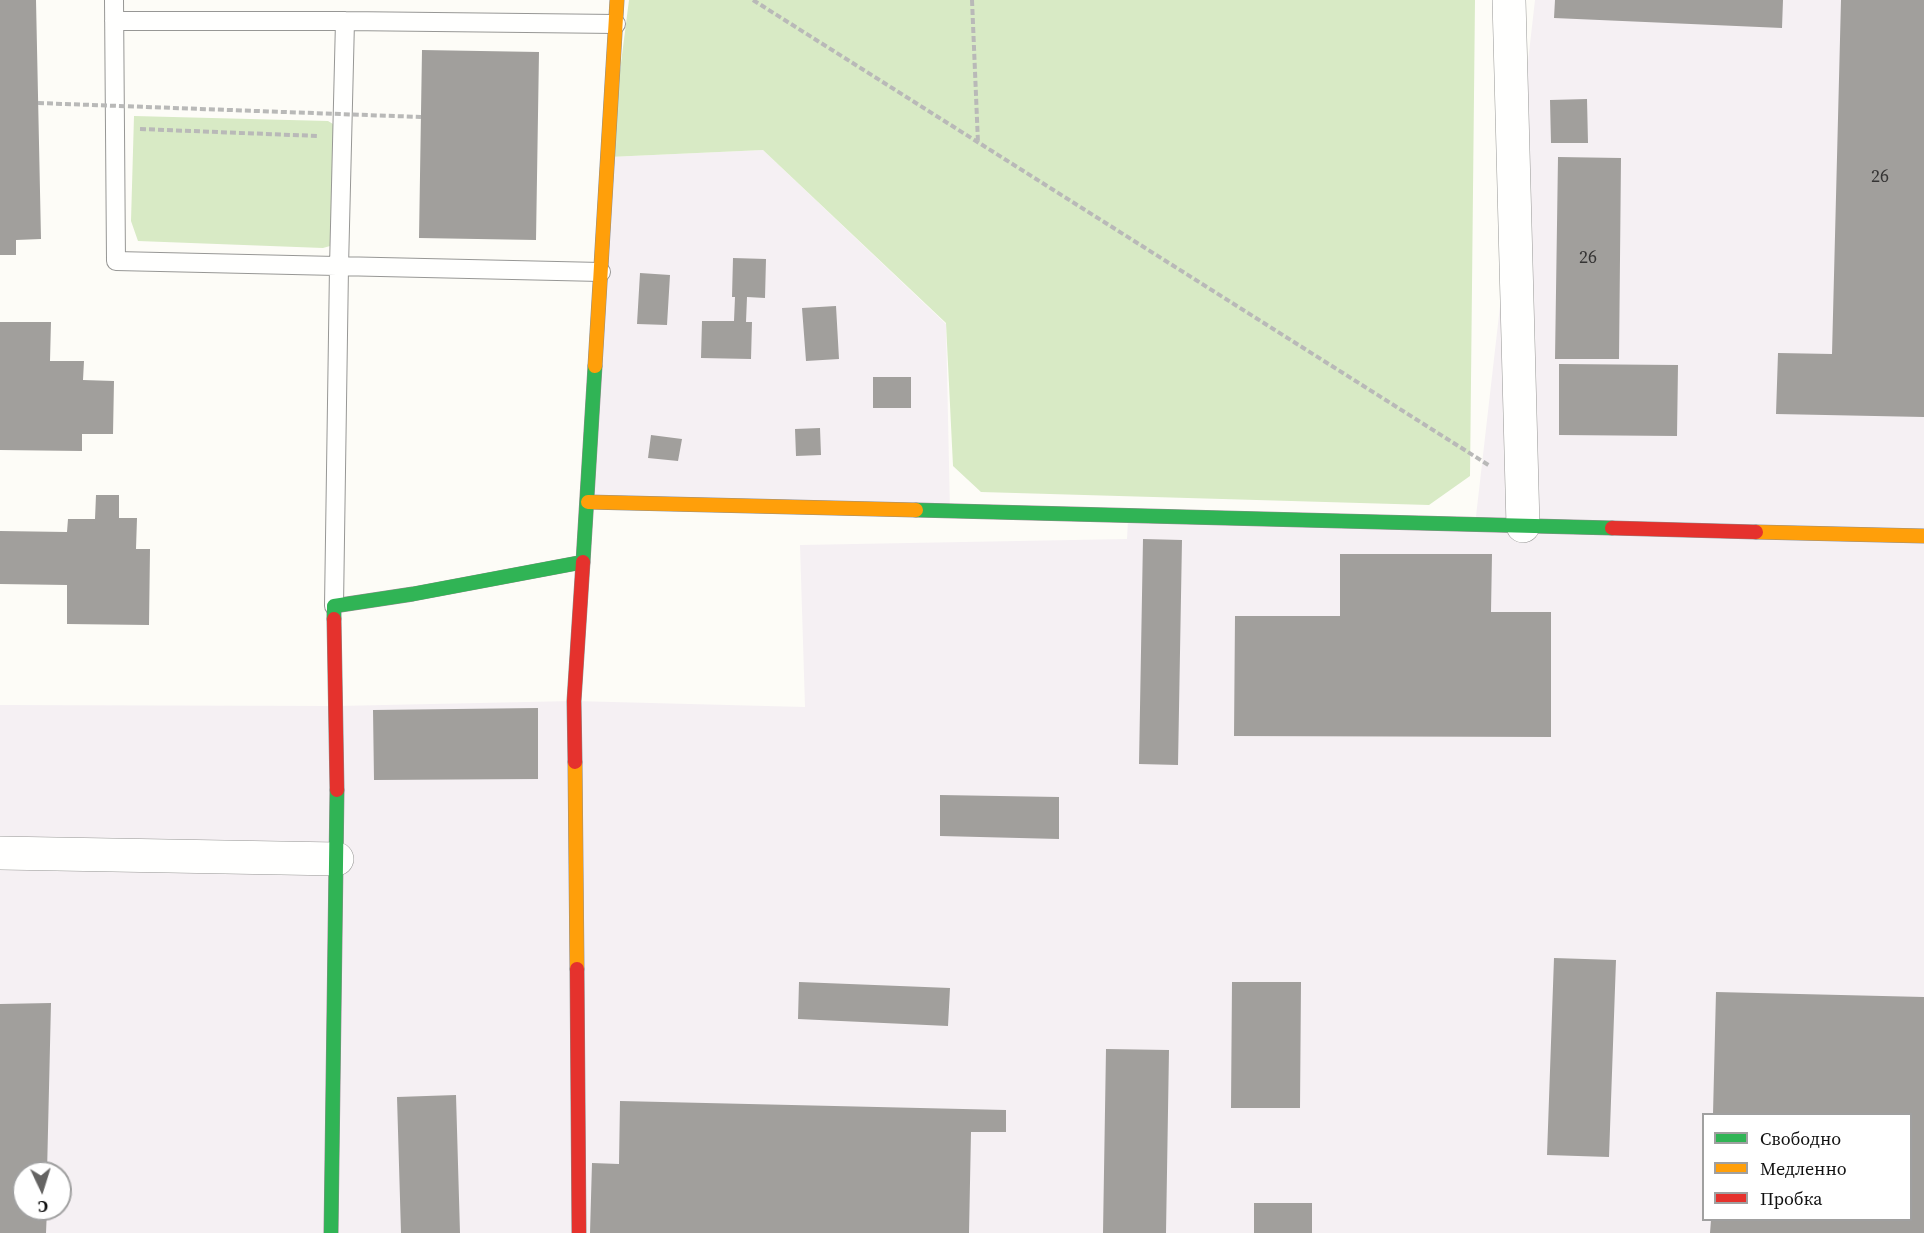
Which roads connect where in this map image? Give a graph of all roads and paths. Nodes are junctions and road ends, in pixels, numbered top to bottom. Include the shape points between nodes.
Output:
1 (114, 0) edge
2 (617, 0) edge
3 (753, 0) edge
4 (972, 0) edge
5 (1509, 0) edge
6 (114, 21) junction
7 (345, 21) junction
8 (616, 24) junction
9 (38, 104) dead end
10 (421, 117) dead end
11 (115, 128) junction
12 (343, 136) junction
13 (978, 144) junction
14 (339, 267) junction
15 (601, 272) junction
16 (1522, 486) junction
17 (588, 502) junction
18 (1523, 526) junction
19 (1924, 536) edge
20 (583, 562) junction
21 (334, 606) junction
22 (0, 853) edge
23 (337, 859) junction
24 (331, 1233) edge
25 (579, 1233) edge

1 - 6 lane
2 - 8 street
3 - 13 path
4 - 13 path
5 - 16 street
6 - 7 lane
6 - 11 lane
7 - 8 lane
7 - 12 lane
8 - 15 street
9 - 10 path, bridge
11 - 12 path
11 - 14 lane via 116,261
12 - 14 lane
13 - 16 path
14 - 15 lane
14 - 21 lane
15 - 17 street
16 - 18 street
17 - 18 street
17 - 20 street
18 - 19 street
20 - 21 street
20 - 25 street via 574,701
21 - 23 street
22 - 23 street
23 - 24 street

